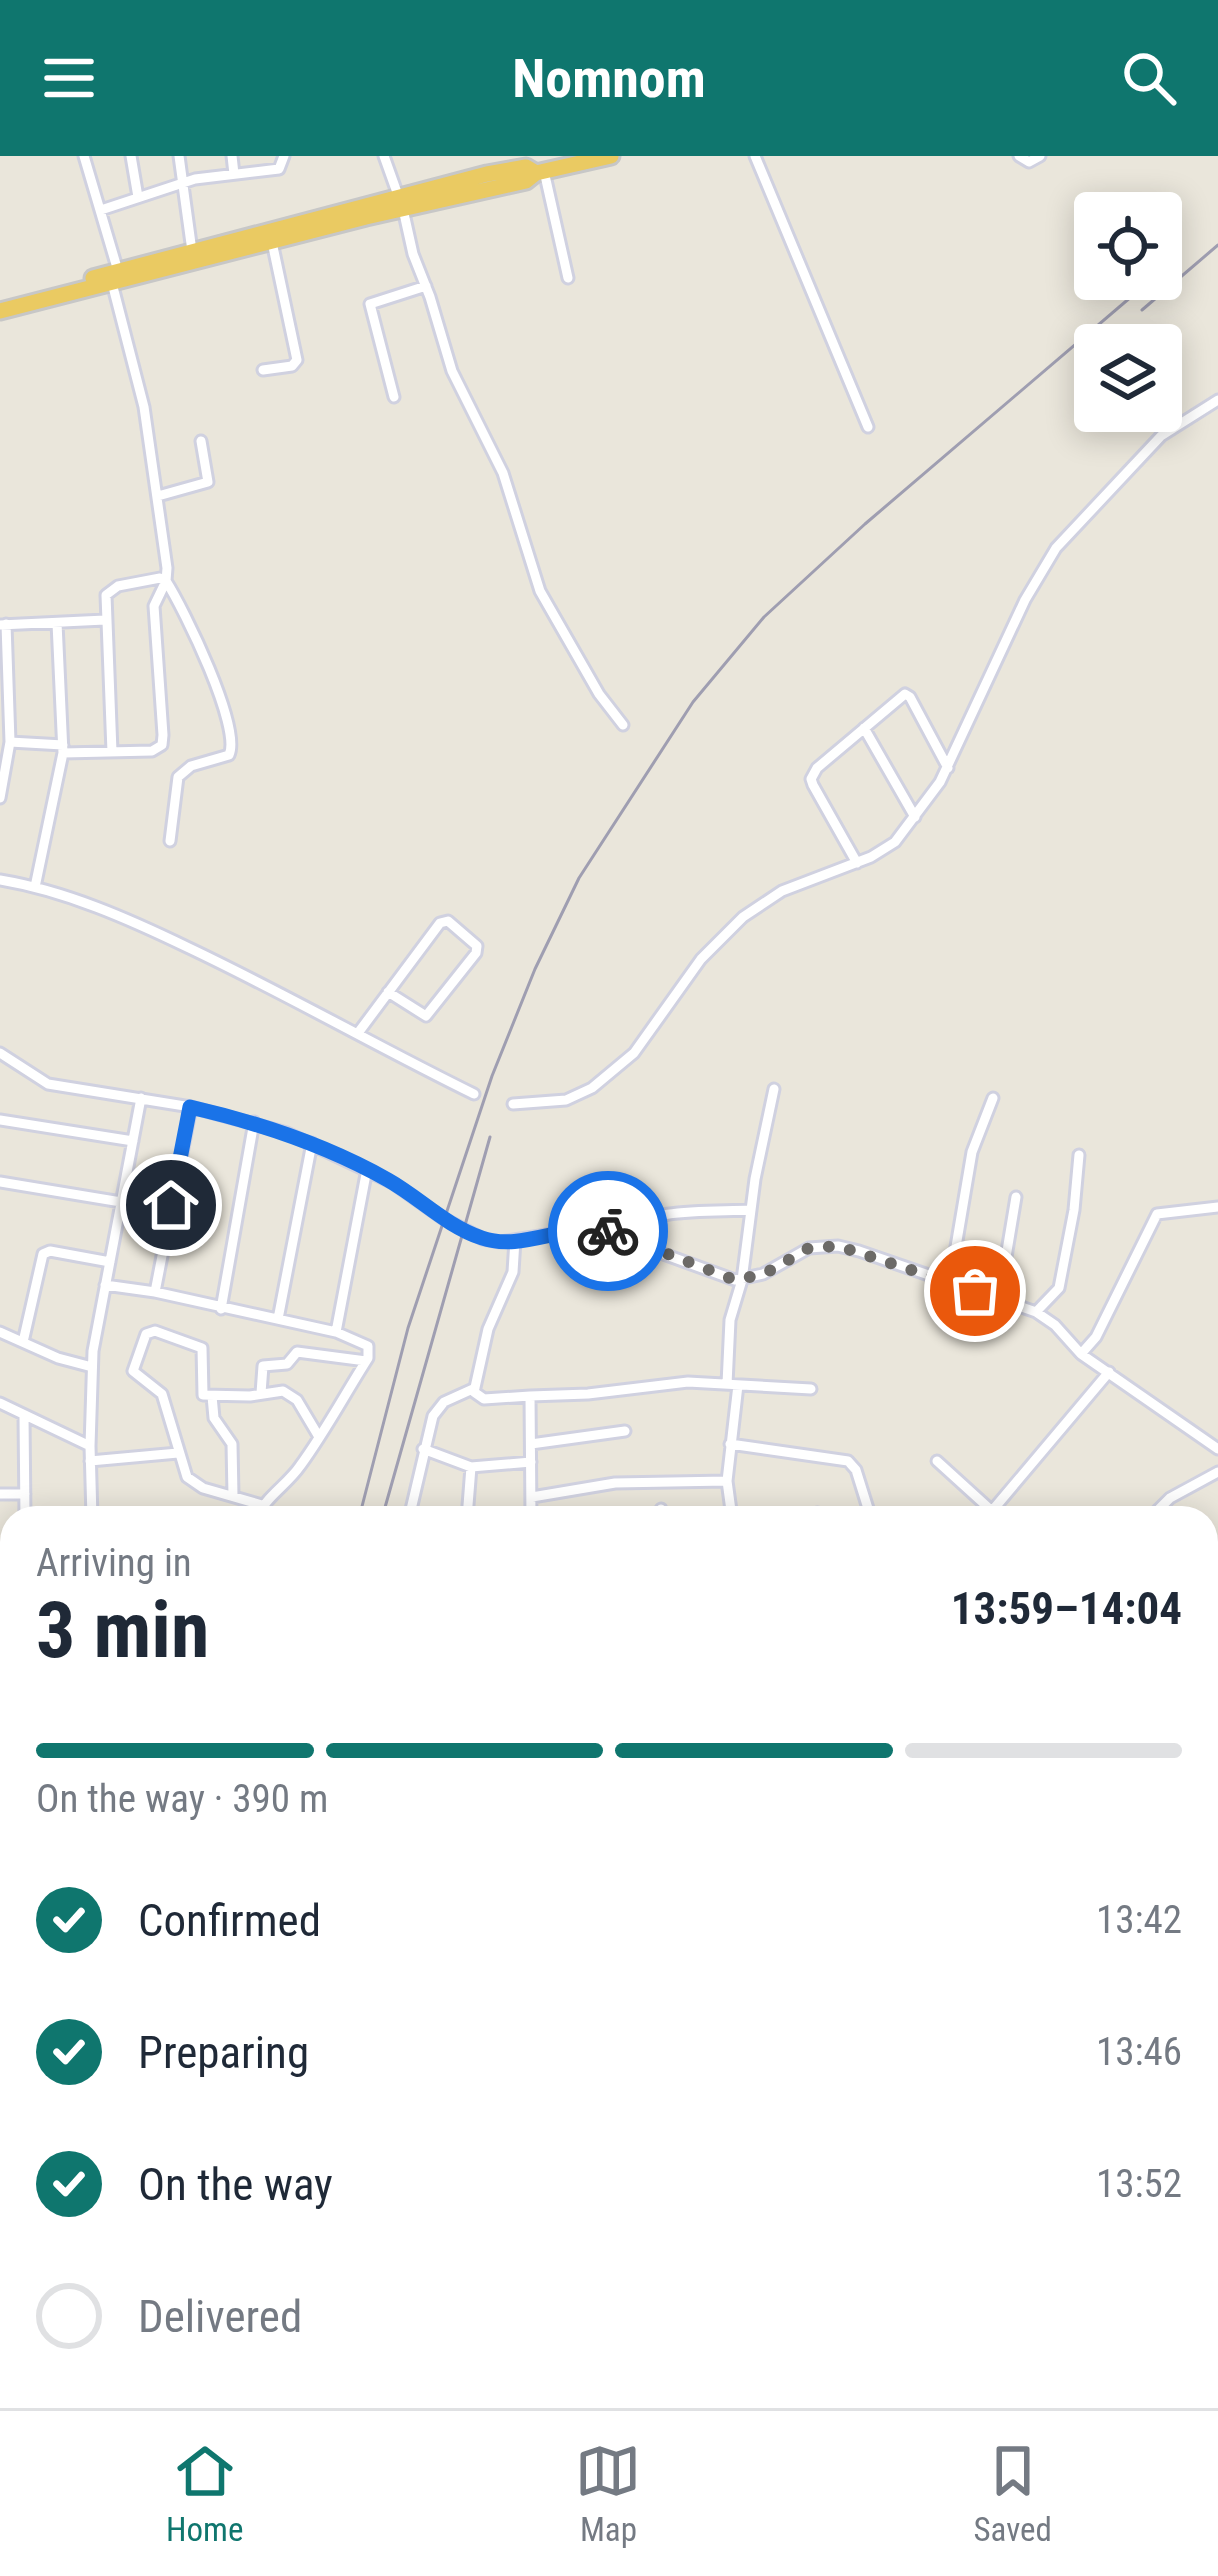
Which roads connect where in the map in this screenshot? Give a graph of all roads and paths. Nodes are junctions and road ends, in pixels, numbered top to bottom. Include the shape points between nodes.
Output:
1 (84, 156) edge
2 (131, 156) edge
3 (179, 156) edge
4 (232, 156) edge
5 (284, 156) edge
6 (384, 156) edge
7 (611, 156) edge
8 (755, 156) edge
9 (1019, 156) edge
10 (1040, 156) edge
11 (514, 163) edge
12 (540, 172) junction
13 (234, 174) junction
14 (182, 182) junction
15 (139, 197) junction
16 (401, 204) junction
17 (101, 210) junction
18 (364, 213) junction
19 (272, 242) junction
20 (225, 249) junction
21 (192, 251) junction
22 (115, 277) junction
23 (568, 278) dead end
24 (426, 286) junction
25 (76, 288) junction
26 (0, 301) edge
27 (0, 311) edge
28 (263, 370) dead end
29 (394, 397) dead end
30 (1218, 400) edge
31 (868, 427) dead end
32 (201, 441) dead end
33 (158, 496) junction
34 (166, 580) junction
35 (105, 620) junction
36 (57, 623) junction
37 (3, 624) edge
38 (623, 724) dead end
39 (864, 728) junction
40 (10, 742) junction
41 (63, 749) junction
42 (112, 752) junction
43 (948, 768) junction
44 (0, 798) edge
45 (915, 817) junction
46 (170, 842) dead end
47 (857, 863) junction
48 (0, 880) edge
49 (34, 887) junction
50 (388, 992) junction
51 (358, 1033) junction
52 (0, 1054) edge
53 (774, 1090) dead end
54 (474, 1094) dead end
55 (141, 1098) junction
56 (993, 1098) dead end
57 (513, 1104) dead end
58 (190, 1107) junction
59 (0, 1120) edge
60 (254, 1122) junction
61 (133, 1141) junction
62 (312, 1143) junction
63 (1079, 1155) dead end
64 (367, 1169) junction
65 (0, 1182) edge
66 (1016, 1197) dead end
67 (121, 1202) junction
68 (1218, 1207) edge
69 (751, 1210) junction
70 (614, 1234) junction
71 (515, 1240) junction
72 (110, 1262) junction
73 (742, 1280) junction
74 (950, 1282) junction
75 (105, 1285) junction
76 (155, 1292) junction
77 (999, 1299) junction
78 (221, 1309) junction
79 (1036, 1312) junction
80 (278, 1319) junction
81 (0, 1332) edge
82 (336, 1332) junction
83 (23, 1342) junction
84 (1081, 1354) junction
85 (366, 1360) junction
86 (92, 1367) junction
87 (1109, 1372) junction
88 (732, 1385) junction
89 (475, 1388) junction
90 (811, 1389) dead end
91 (261, 1394) junction
92 (212, 1396) junction
93 (530, 1396) junction
94 (0, 1403) edge
95 (24, 1416) junction
96 (625, 1431) dead end
97 (319, 1436) junction
98 (531, 1444) junction
99 (730, 1444) junction
100 (90, 1446) junction
101 (1218, 1449) edge
102 (423, 1450) junction
103 (178, 1453) junction
104 (938, 1460) dead end
105 (90, 1461) junction
106 (531, 1462) junction
107 (471, 1467) junction
108 (1218, 1472) edge
109 (727, 1481) junction
110 (0, 1494) edge
111 (25, 1494) junction
112 (233, 1496) junction
113 (532, 1497) junction
114 (262, 1505) joint
115 (25, 1506) edge
116 (92, 1506) edge
117 (411, 1506) edge
118 (468, 1506) edge
119 (532, 1506) edge
120 (730, 1506) edge
121 (867, 1506) edge
122 (981, 1506) edge
123 (997, 1506) edge
124 (1162, 1506) edge

1 - 17 street
2 - 15 street
3 - 14 street
4 - 13 street
5 - 13 street via 279,169
6 - 16 street
7 - 12 highway
8 - 31 street
9 - 10 street
11 - 12 highway
11 - 16 highway
12 - 16 highway via 526,182
12 - 23 street
13 - 14 street
14 - 15 street
14 - 21 street
15 - 17 street
16 - 18 highway
16 - 24 street
17 - 22 street
18 - 19 highway
18 - 20 highway
19 - 20 highway
19 - 28 street via 297,360
20 - 21 highway
20 - 22 highway
21 - 22 highway
22 - 25 highway
22 - 33 street
24 - 29 street via 370,304
24 - 38 street via 459,390 503,473 540,591
25 - 26 highway
25 - 27 highway
30 - 43 street via 1161,436 1056,548
32 - 33 street via 208,482
33 - 34 street
34 - 35 street via 111,590
34 - 42 street via 154,606 162,745
34 - 46 street via 233,746 178,777
35 - 36 street
35 - 42 street
36 - 37 street
36 - 41 street
37 - 40 street
39 - 43 street via 908,695
39 - 45 street
39 - 47 street via 811,779
40 - 41 street
40 - 44 street
41 - 42 street
41 - 49 street
43 - 45 street
45 - 47 street via 895,842
47 - 57 street via 782,891 743,916 701,959 634,1053 592,1088 547,1104
48 - 49 street
49 - 51 street via 132,920
50 - 50 street via 426,1016 477,946 440,923
50 - 51 street
51 - 54 street
52 - 55 street via 48,1084
53 - 69 street
55 - 58 street
55 - 61 street
56 - 74 street via 972,1152
58 - 60 street
58 - 76 street
59 - 61 street
60 - 62 street
60 - 78 street
61 - 67 street
62 - 64 street
62 - 80 street
63 - 79 street via 1059,1288
64 - 71 street via 483,1239
64 - 82 street
65 - 67 street
66 - 77 street
67 - 72 street
68 - 84 street via 1162,1211 1152,1219
69 - 70 street via 664,1214
69 - 73 street
70 - 71 street via 574,1228
70 - 73 street
71 - 89 street via 513,1272
72 - 75 street
72 - 83 street via 43,1254
73 - 74 street via 809,1248 838,1246
73 - 88 street via 730,1320
74 - 77 street
75 - 76 street
75 - 86 street
76 - 78 street
77 - 79 street
78 - 80 street
79 - 84 street
80 - 82 street
81 - 83 street
82 - 85 street via 368,1346
83 - 86 street
84 - 87 street
85 - 91 street via 297,1352 287,1364 263,1366
85 - 97 street
86 - 100 street
87 - 101 street
87 - 123 street
88 - 90 street
88 - 93 street
88 - 99 street
89 - 93 street via 478,1398
89 - 102 street via 437,1408
91 - 92 street
91 - 97 street via 290,1394
92 - 103 street via 201,1393 202,1348 148,1332 133,1371 162,1394
92 - 112 street via 214,1418 232,1444
93 - 98 street
94 - 95 street
95 - 100 street
95 - 111 street
96 - 98 street
97 - 114 street
98 - 106 street
99 - 109 street
99 - 121 street via 848,1461
100 - 105 street
102 - 107 street
102 - 117 street
103 - 105 street
103 - 112 street via 194,1483
104 - 122 street
105 - 116 street
106 - 107 street
106 - 113 street
107 - 118 street
108 - 124 street
109 - 113 street via 615,1483
109 - 120 street
110 - 111 street
111 - 115 street
112 - 114 street
113 - 119 street

